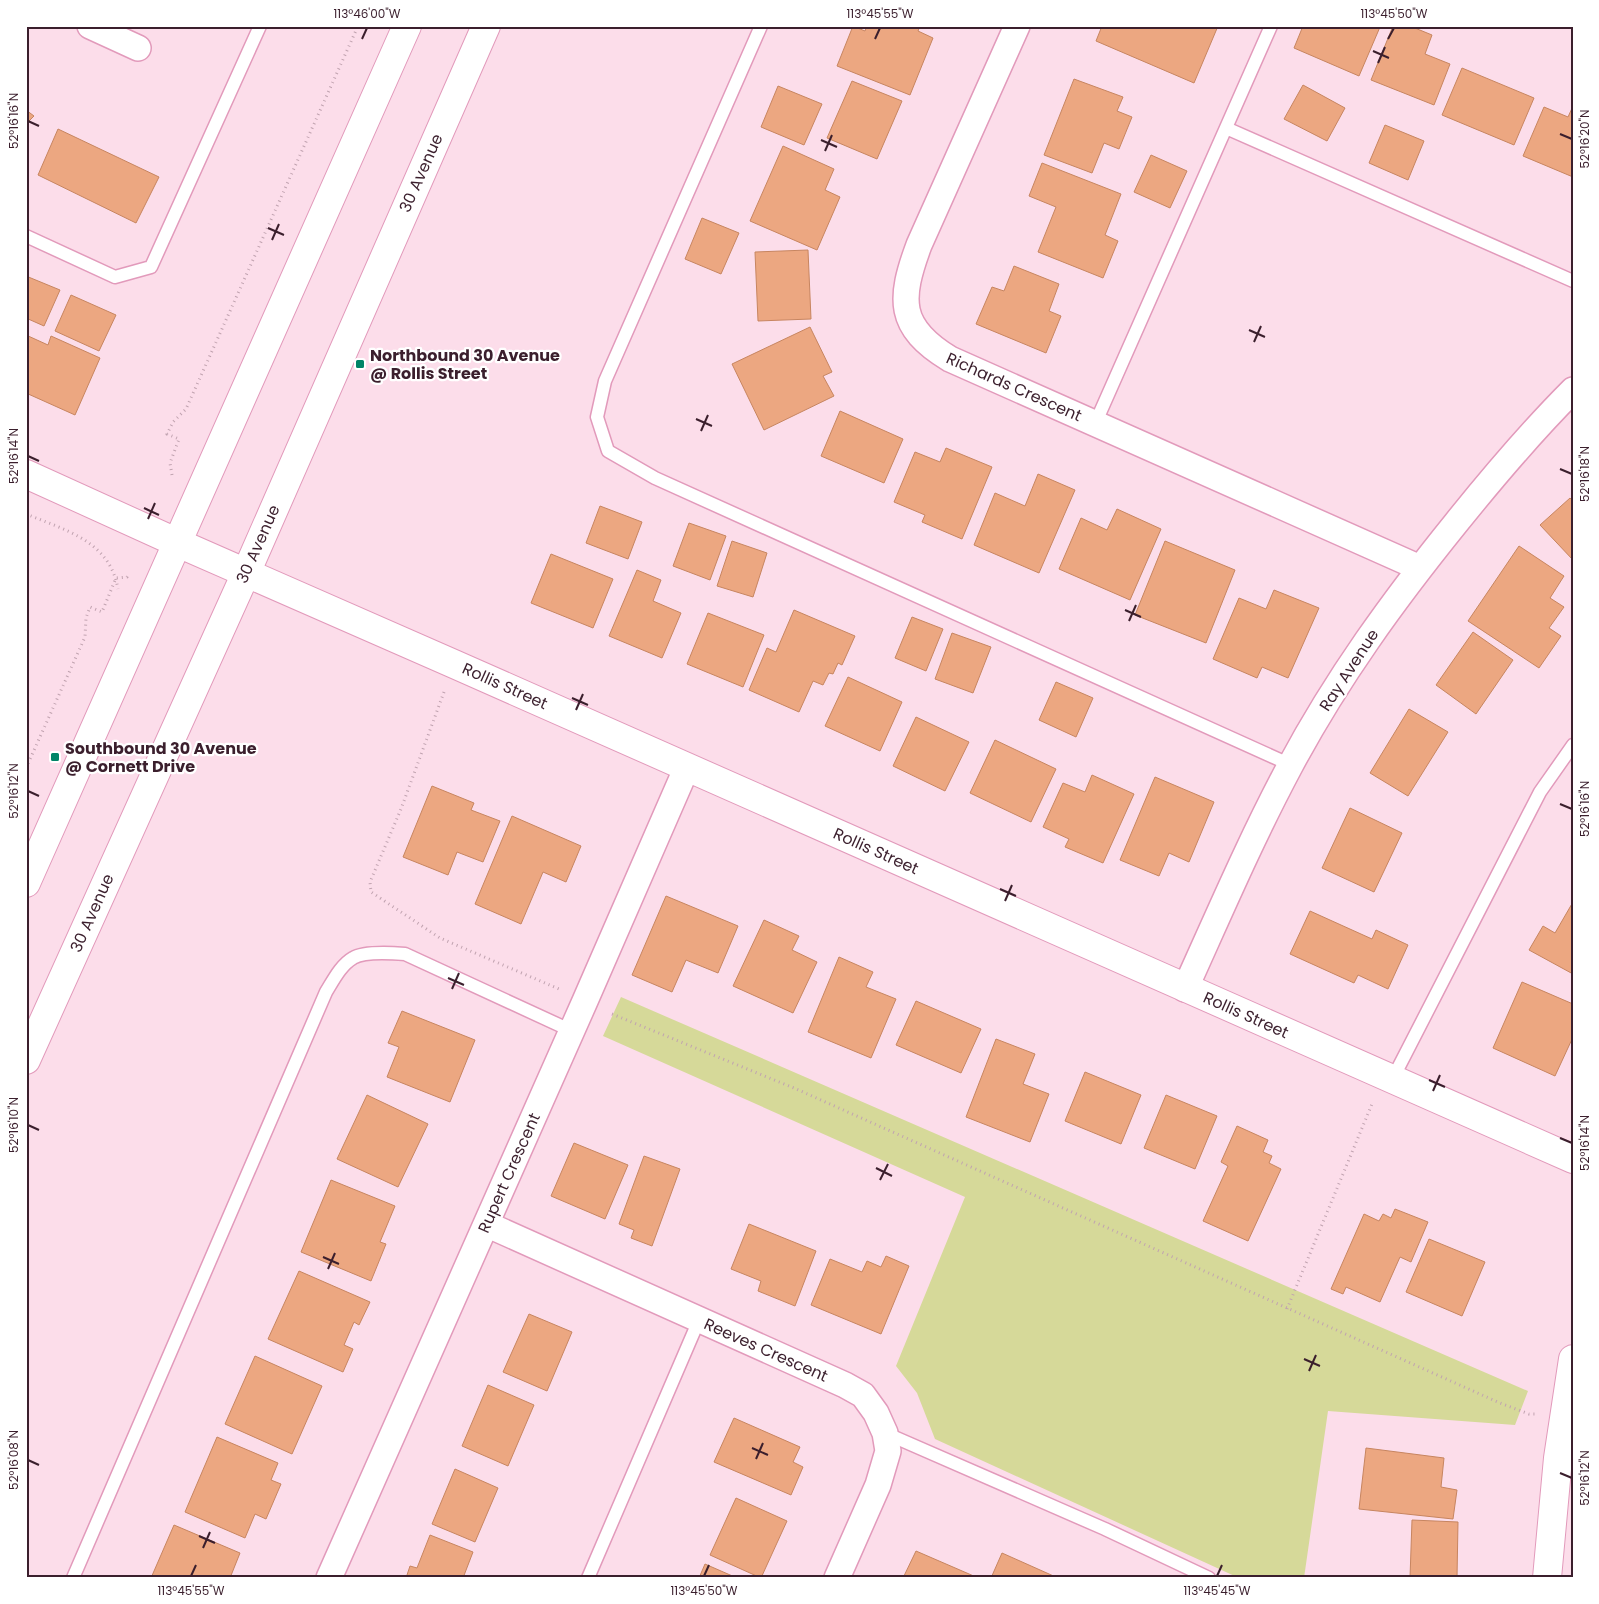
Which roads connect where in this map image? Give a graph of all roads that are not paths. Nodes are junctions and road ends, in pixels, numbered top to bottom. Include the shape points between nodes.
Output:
1 (90, 26) edge
2 (260, 26) edge
3 (407, 26) edge
4 (486, 26) edge
5 (761, 26) edge
6 (1017, 26) edge
7 (1271, 26) edge
8 (138, 48) dead end
9 (1226, 128) junction
10 (26, 236) edge
11 (1573, 281) edge
12 (1573, 390) edge
13 (1095, 424) junction
14 (26, 474) edge
15 (178, 543) junction
16 (1420, 568) junction
17 (246, 573) junction
18 (1573, 745) edge
19 (1291, 765) junction
20 (687, 767) junction
21 (26, 883) edge
22 (1186, 989) junction
23 (572, 1030) junction
24 (26, 1060) edge
25 (1388, 1078) junction
26 (1573, 1159) edge
27 (486, 1224) junction
28 (699, 1320) junction
29 (1573, 1359) edge
30 (885, 1433) junction
31 (73, 1578) edge
32 (330, 1578) edge
33 (588, 1578) edge
34 (837, 1578) edge
35 (1209, 1578) edge
36 (1547, 1578) edge

1 - 8 street
2 - 10 lane via 151,267 115,277
3 - 15 main road
4 - 17 main road, 30 Avenue
5 - 19 lane via 605,381 598,417 608,451 655,478
6 - 13 street, Richards Crescent via 919,245 906,289 907,309 920,337 942,354
7 - 9 lane
9 - 11 lane
9 - 13 lane
12 - 16 street, Ray Avenue via 1492,478
13 - 16 street, Richards Crescent
14 - 15 main road, Rollis Street
15 - 17 main road, Rollis Street
15 - 21 main road
16 - 19 street, Ray Avenue via 1333,692
17 - 20 main road, Rollis Street
17 - 24 main road, 30 Avenue
18 - 25 lane via 1540,792
19 - 22 street, Ray Avenue via 1258,826
20 - 22 main road, Rollis Street
20 - 23 street, Rupert Crescent
22 - 25 main road, Rollis Street
23 - 27 street, Rupert Crescent
23 - 31 lane via 405,954 354,957 339,971 322,1001
25 - 26 main road, Rollis Street
27 - 28 street, Reeves Crescent
27 - 32 street, Rupert Crescent
28 - 30 street, Reeves Crescent via 863,1395 876,1412
28 - 33 lane
29 - 36 main road via 1558,1458
30 - 34 street, Reeves Crescent via 888,1451 885,1467
30 - 35 lane

